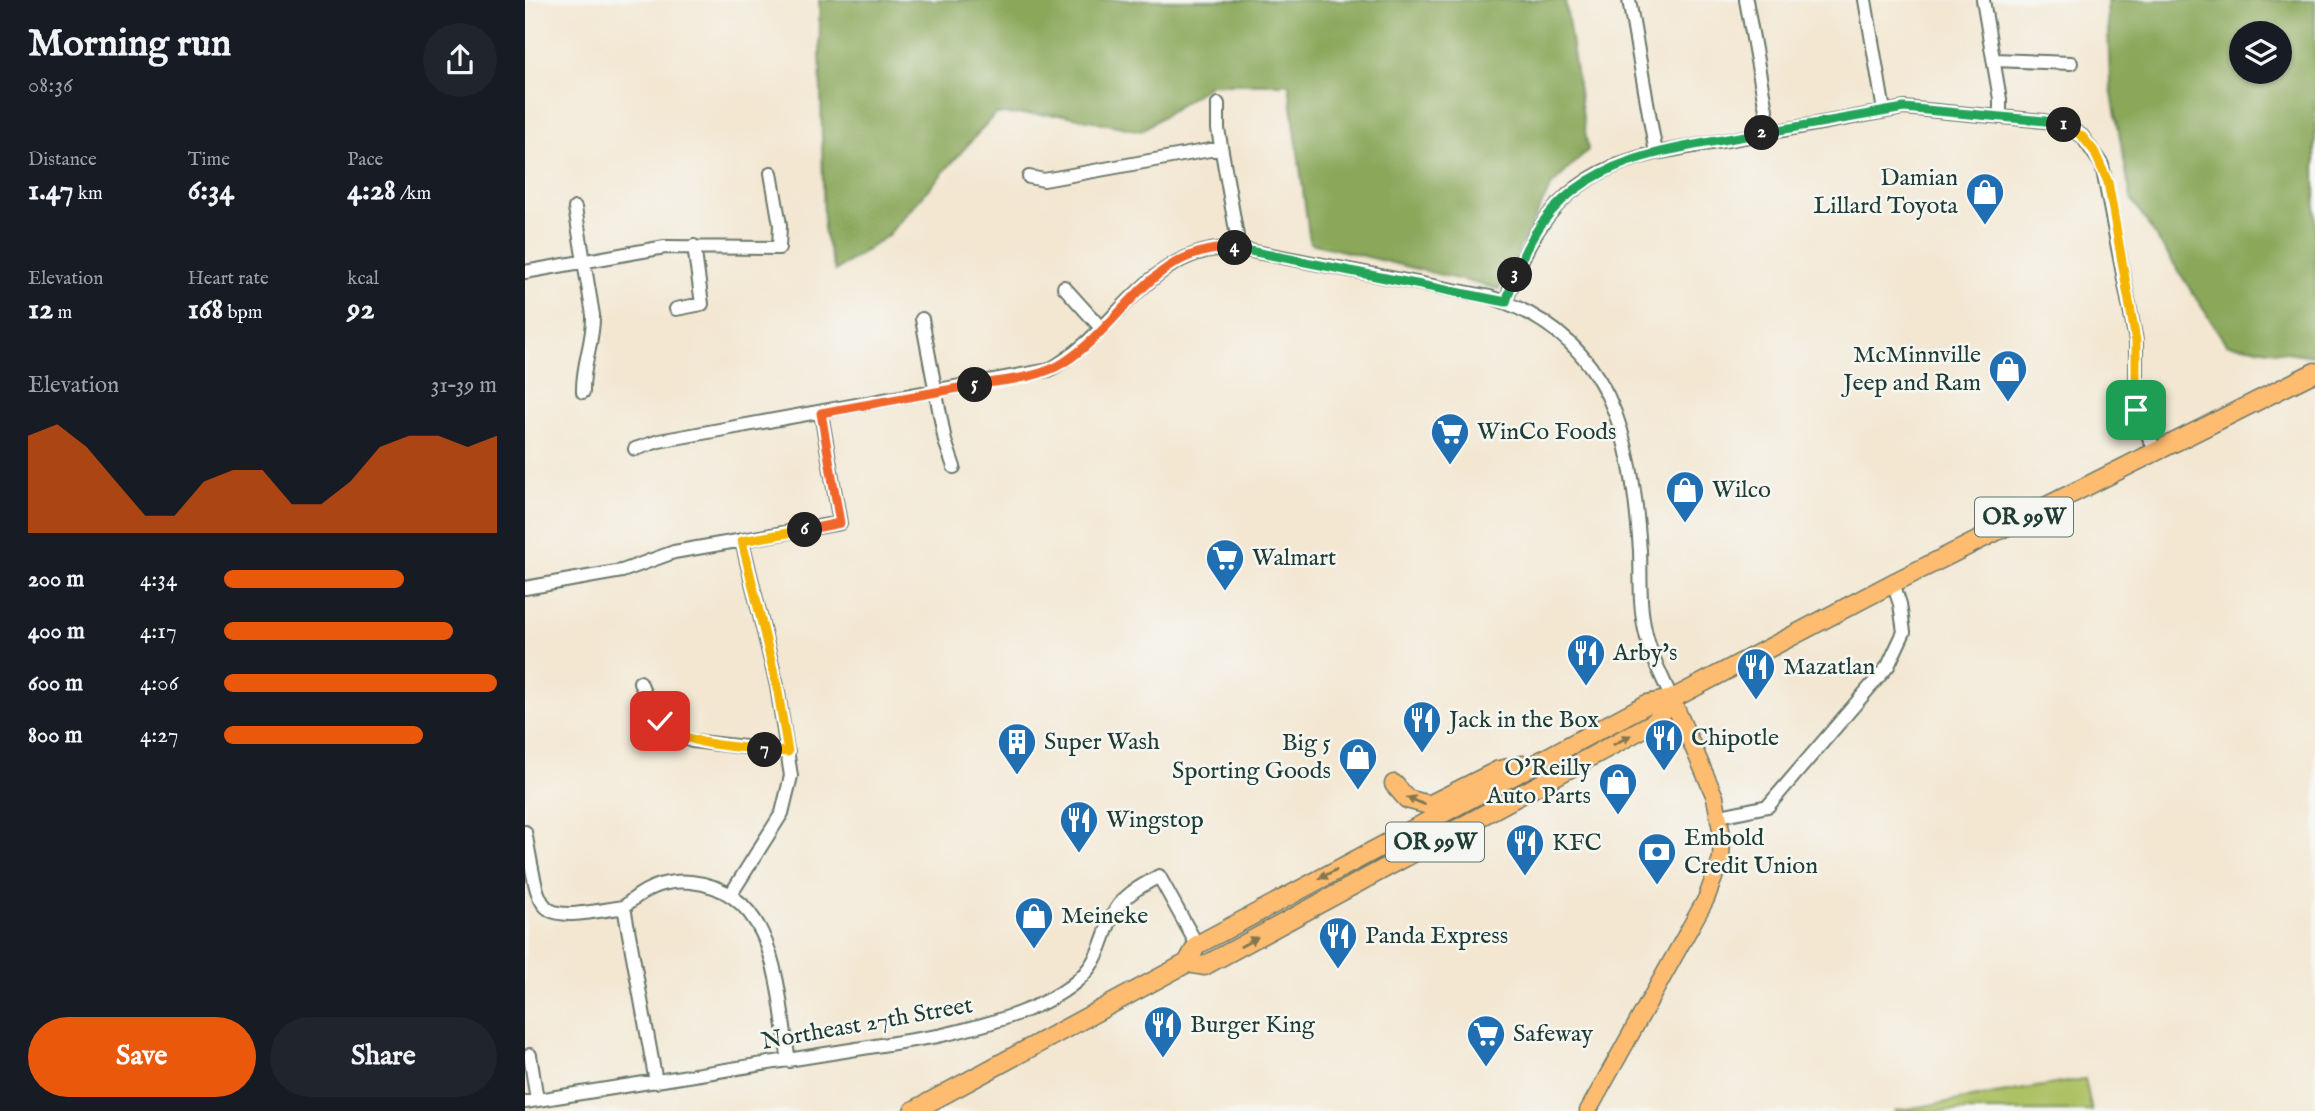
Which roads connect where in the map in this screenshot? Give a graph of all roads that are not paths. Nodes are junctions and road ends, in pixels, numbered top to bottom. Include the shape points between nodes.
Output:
1 (1629, 0) edge
2 (1746, 0) edge
3 (1865, 0) edge
4 (1983, 0) edge
5 (1994, 60) junction
6 (2071, 63) dead end
7 (1218, 104) dead end
8 (1884, 111) junction
9 (2000, 116) junction
10 (1770, 132) junction
11 (1221, 148) junction
12 (1656, 153) junction
13 (771, 173) dead end
14 (1028, 177) dead end
15 (575, 208) dead end
16 (694, 246) junction
17 (1235, 248) junction
18 (585, 261) junction
19 (525, 272) edge
20 (1063, 288) dead end
21 (1506, 302) junction
22 (676, 309) dead end
23 (922, 319) dead end
24 (1101, 328) junction
25 (2315, 373) edge
26 (583, 392) dead end
27 (936, 392) junction
28 (821, 413) junction
29 (635, 449) dead end
30 (2156, 452) junction
31 (954, 467) dead end
32 (742, 541) junction
33 (1892, 583) junction
34 (525, 588) edge
35 (641, 682) dead end
36 (1672, 699) junction
37 (788, 752) junction
38 (1546, 759) junction
39 (1524, 771) junction
40 (1394, 784) dead end
41 (1720, 817) junction
42 (525, 832) edge
43 (1400, 835) junction
44 (1418, 851) junction
45 (731, 894) junction
46 (1338, 894) junction
47 (624, 907) junction
48 (1197, 945) junction
49 (1187, 963) junction
50 (530, 1055) dead end
51 (789, 1061) junction
52 (656, 1082) junction
53 (531, 1101) edge
54 (913, 1111) edge
55 (1588, 1111) edge

1 - 12 street
2 - 10 street
3 - 8 street
4 - 5 street
5 - 6 street
5 - 9 street
7 - 11 street
8 - 9 street via 1923,108
8 - 10 street
9 - 30 street via 2066,126 2082,136 2102,165 2136,341 2136,410
10 - 12 street
11 - 14 street via 1044,180
11 - 17 street via 1237,236
12 - 21 street via 1618,163 1566,194 1539,225
13 - 16 street via 779,248
15 - 18 street
16 - 18 street
16 - 22 street via 702,304
17 - 21 street
17 - 24 street via 1192,253 1171,264
18 - 19 street
18 - 26 street via 593,331
20 - 24 street
21 - 36 street via 1566,336 1593,367 1619,423 1637,517 1642,617
23 - 27 street
24 - 27 street via 1072,356 1049,370
25 - 30 highway, OR 99W
27 - 28 street
27 - 31 street
28 - 29 street
28 - 32 street via 840,523
30 - 33 highway, OR 99W
32 - 34 street via 674,552 622,570
32 - 37 street
33 - 36 highway, OR 99W
33 - 41 street via 1903,632 1888,666 1768,806
35 - 37 street via 652,713 680,737
36 - 38 highway, OR 99W via 1647,704
36 - 41 main road via 1704,767
44 -> 36 highway, OR 99W via 1655,722
37 - 45 street via 791,776 782,813
38 - 39 highway, OR 99W
38 -> 40 highway via 1499,770 1429,805 1407,799
39 - 43 highway, OR 99W
39 - 44 highway via 1509,788 1430,832 1419,842
41 - 55 main road via 1721,859 1715,880
42 - 47 street via 536,890 546,908 569,916
43 - 46 highway via 1392,853 1355,872
43 -> 48 highway, OR 99W
44 - 46 highway, OR 99W
45 - 47 street via 705,883 678,880 656,885
45 - 51 street via 751,911 770,948
49 -> 46 highway, OR 99W via 1204,966
47 - 52 street
48 - 49 highway
48 - 51 street, Northeast 27th Street via 1159,876 1119,905 1089,969 1058,994 966,1030
49 - 54 highway, OR 99W
50 - 53 street
51 - 52 street, Northeast 27th Street
52 - 53 street, Northeast 27th Street

